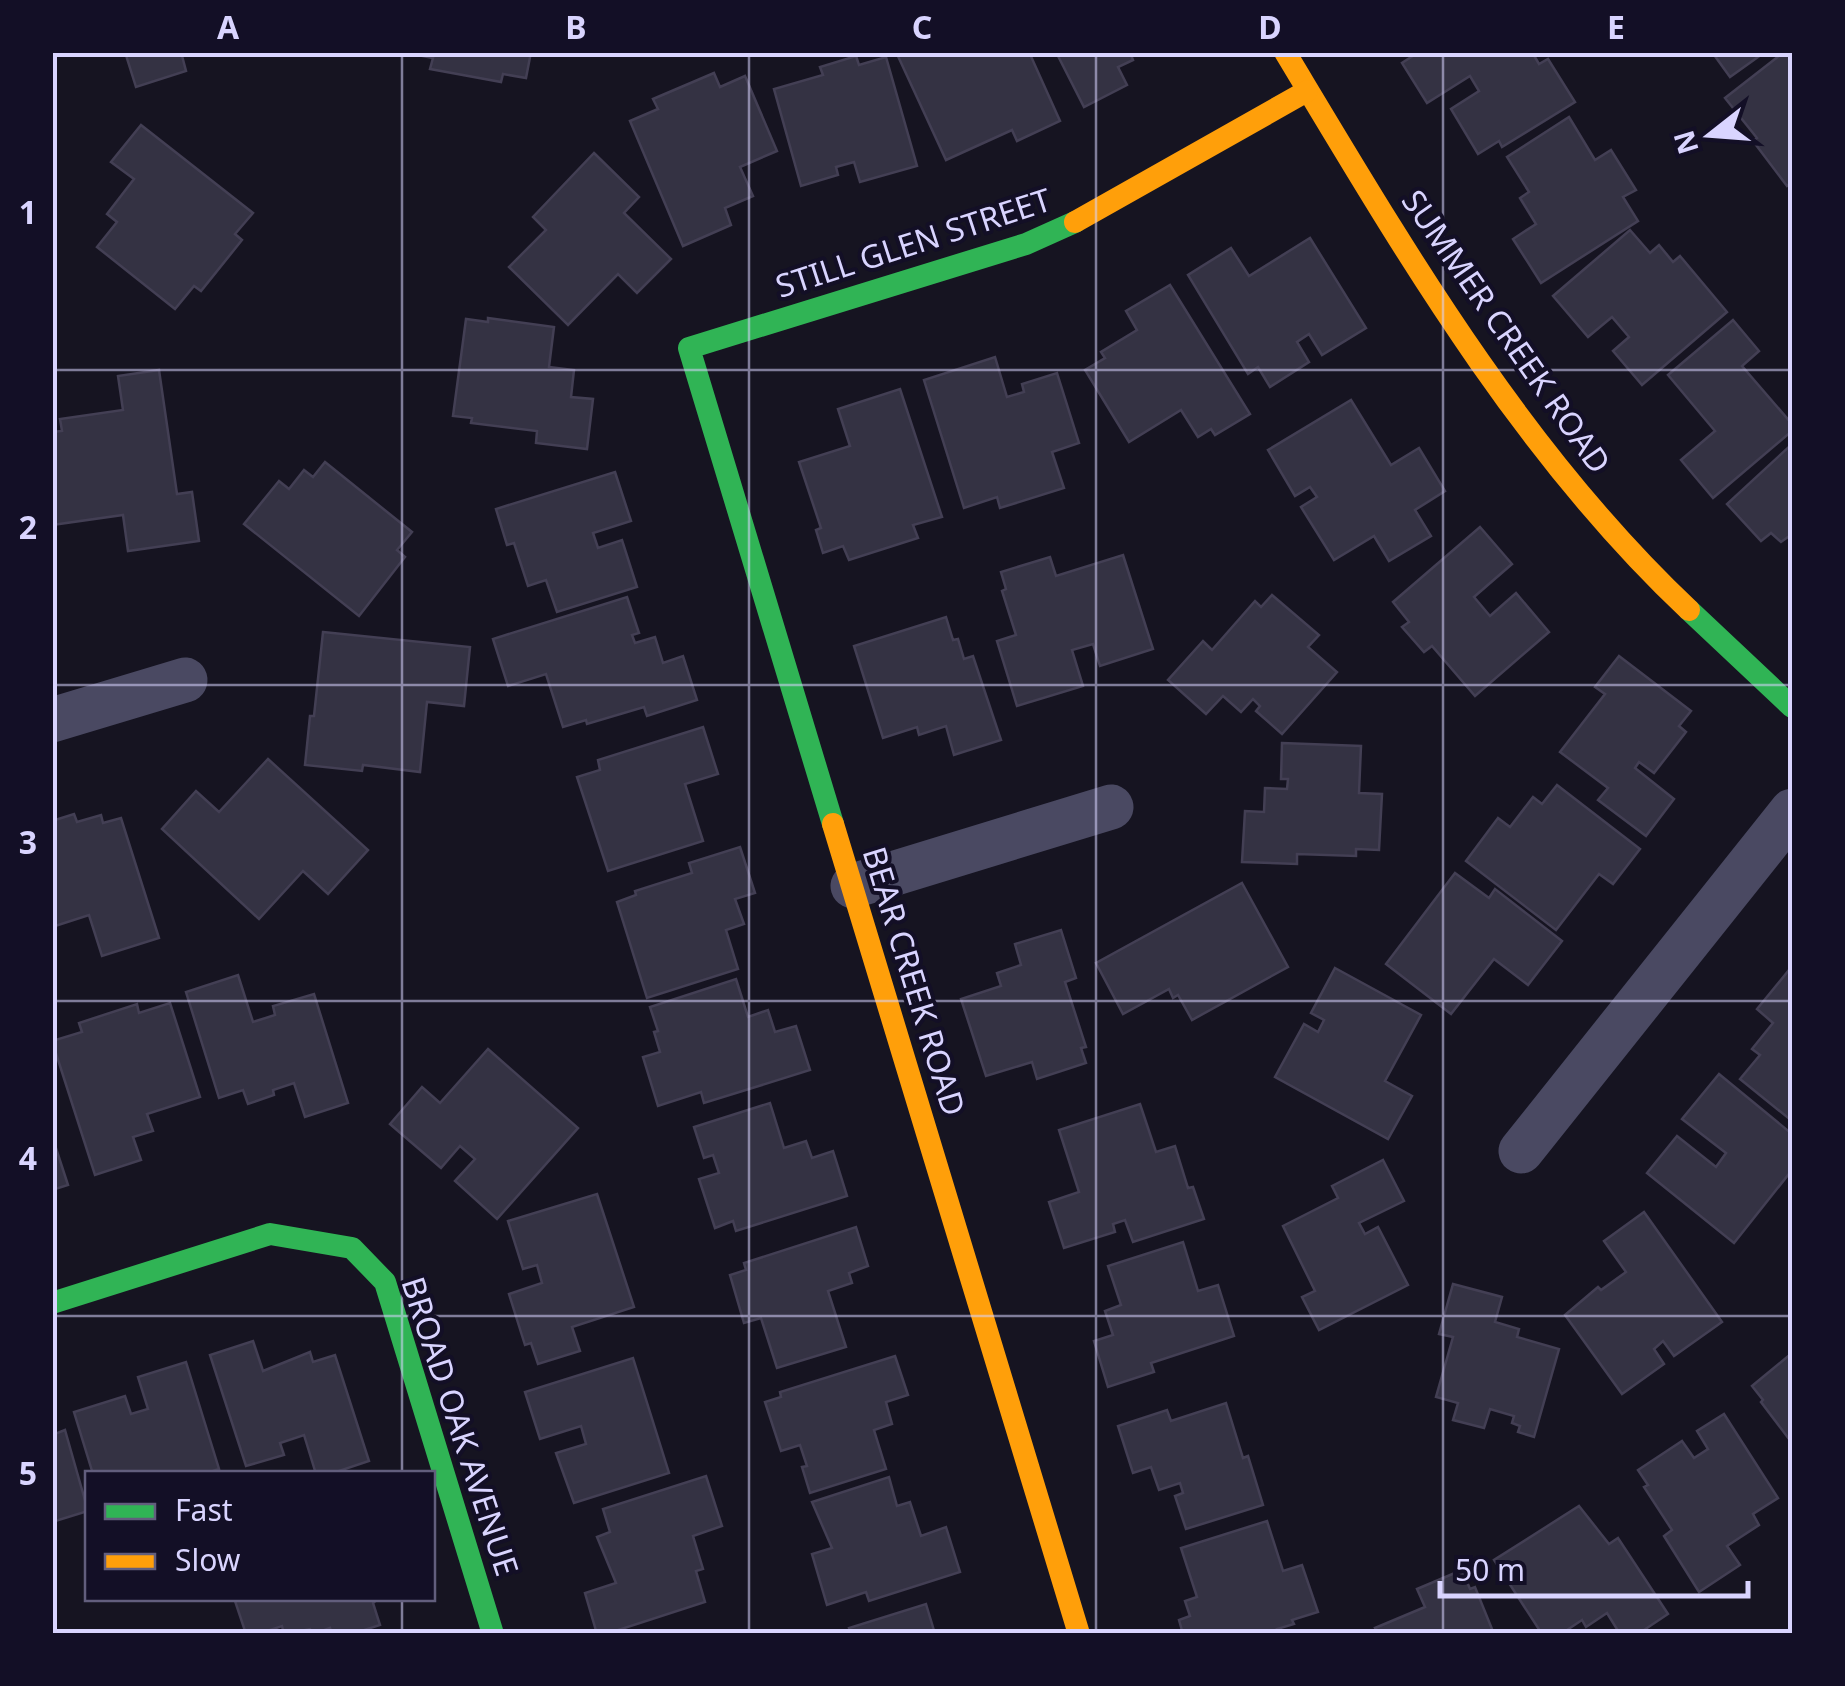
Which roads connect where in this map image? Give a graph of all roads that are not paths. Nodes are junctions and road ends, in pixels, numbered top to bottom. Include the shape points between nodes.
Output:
1 (1286, 52) edge
2 (1307, 91) junction
3 (689, 348) joint
4 (185, 680) dead end
5 (1792, 707) edge
6 (52, 720) edge
7 (1112, 807) dead end
8 (1792, 812) edge
9 (852, 886) junction
10 (1521, 1151) dead end
11 (52, 1304) edge
12 (493, 1634) edge
13 (1079, 1634) edge

1 - 2 street, SUMMER CREEK ROAD
2 - 3 street, STILL GLEN STREET via 1098,212 1026,244
2 - 5 street, SUMMER CREEK ROAD via 1505,396 1586,499 1674,595
3 - 9 street, BEAR CREEK ROAD
4 - 6 street
7 - 9 street
8 - 10 street
9 - 13 street, BEAR CREEK ROAD
11 - 12 street, BROAD OAK AVENUE via 270,1234 352,1248 386,1282

